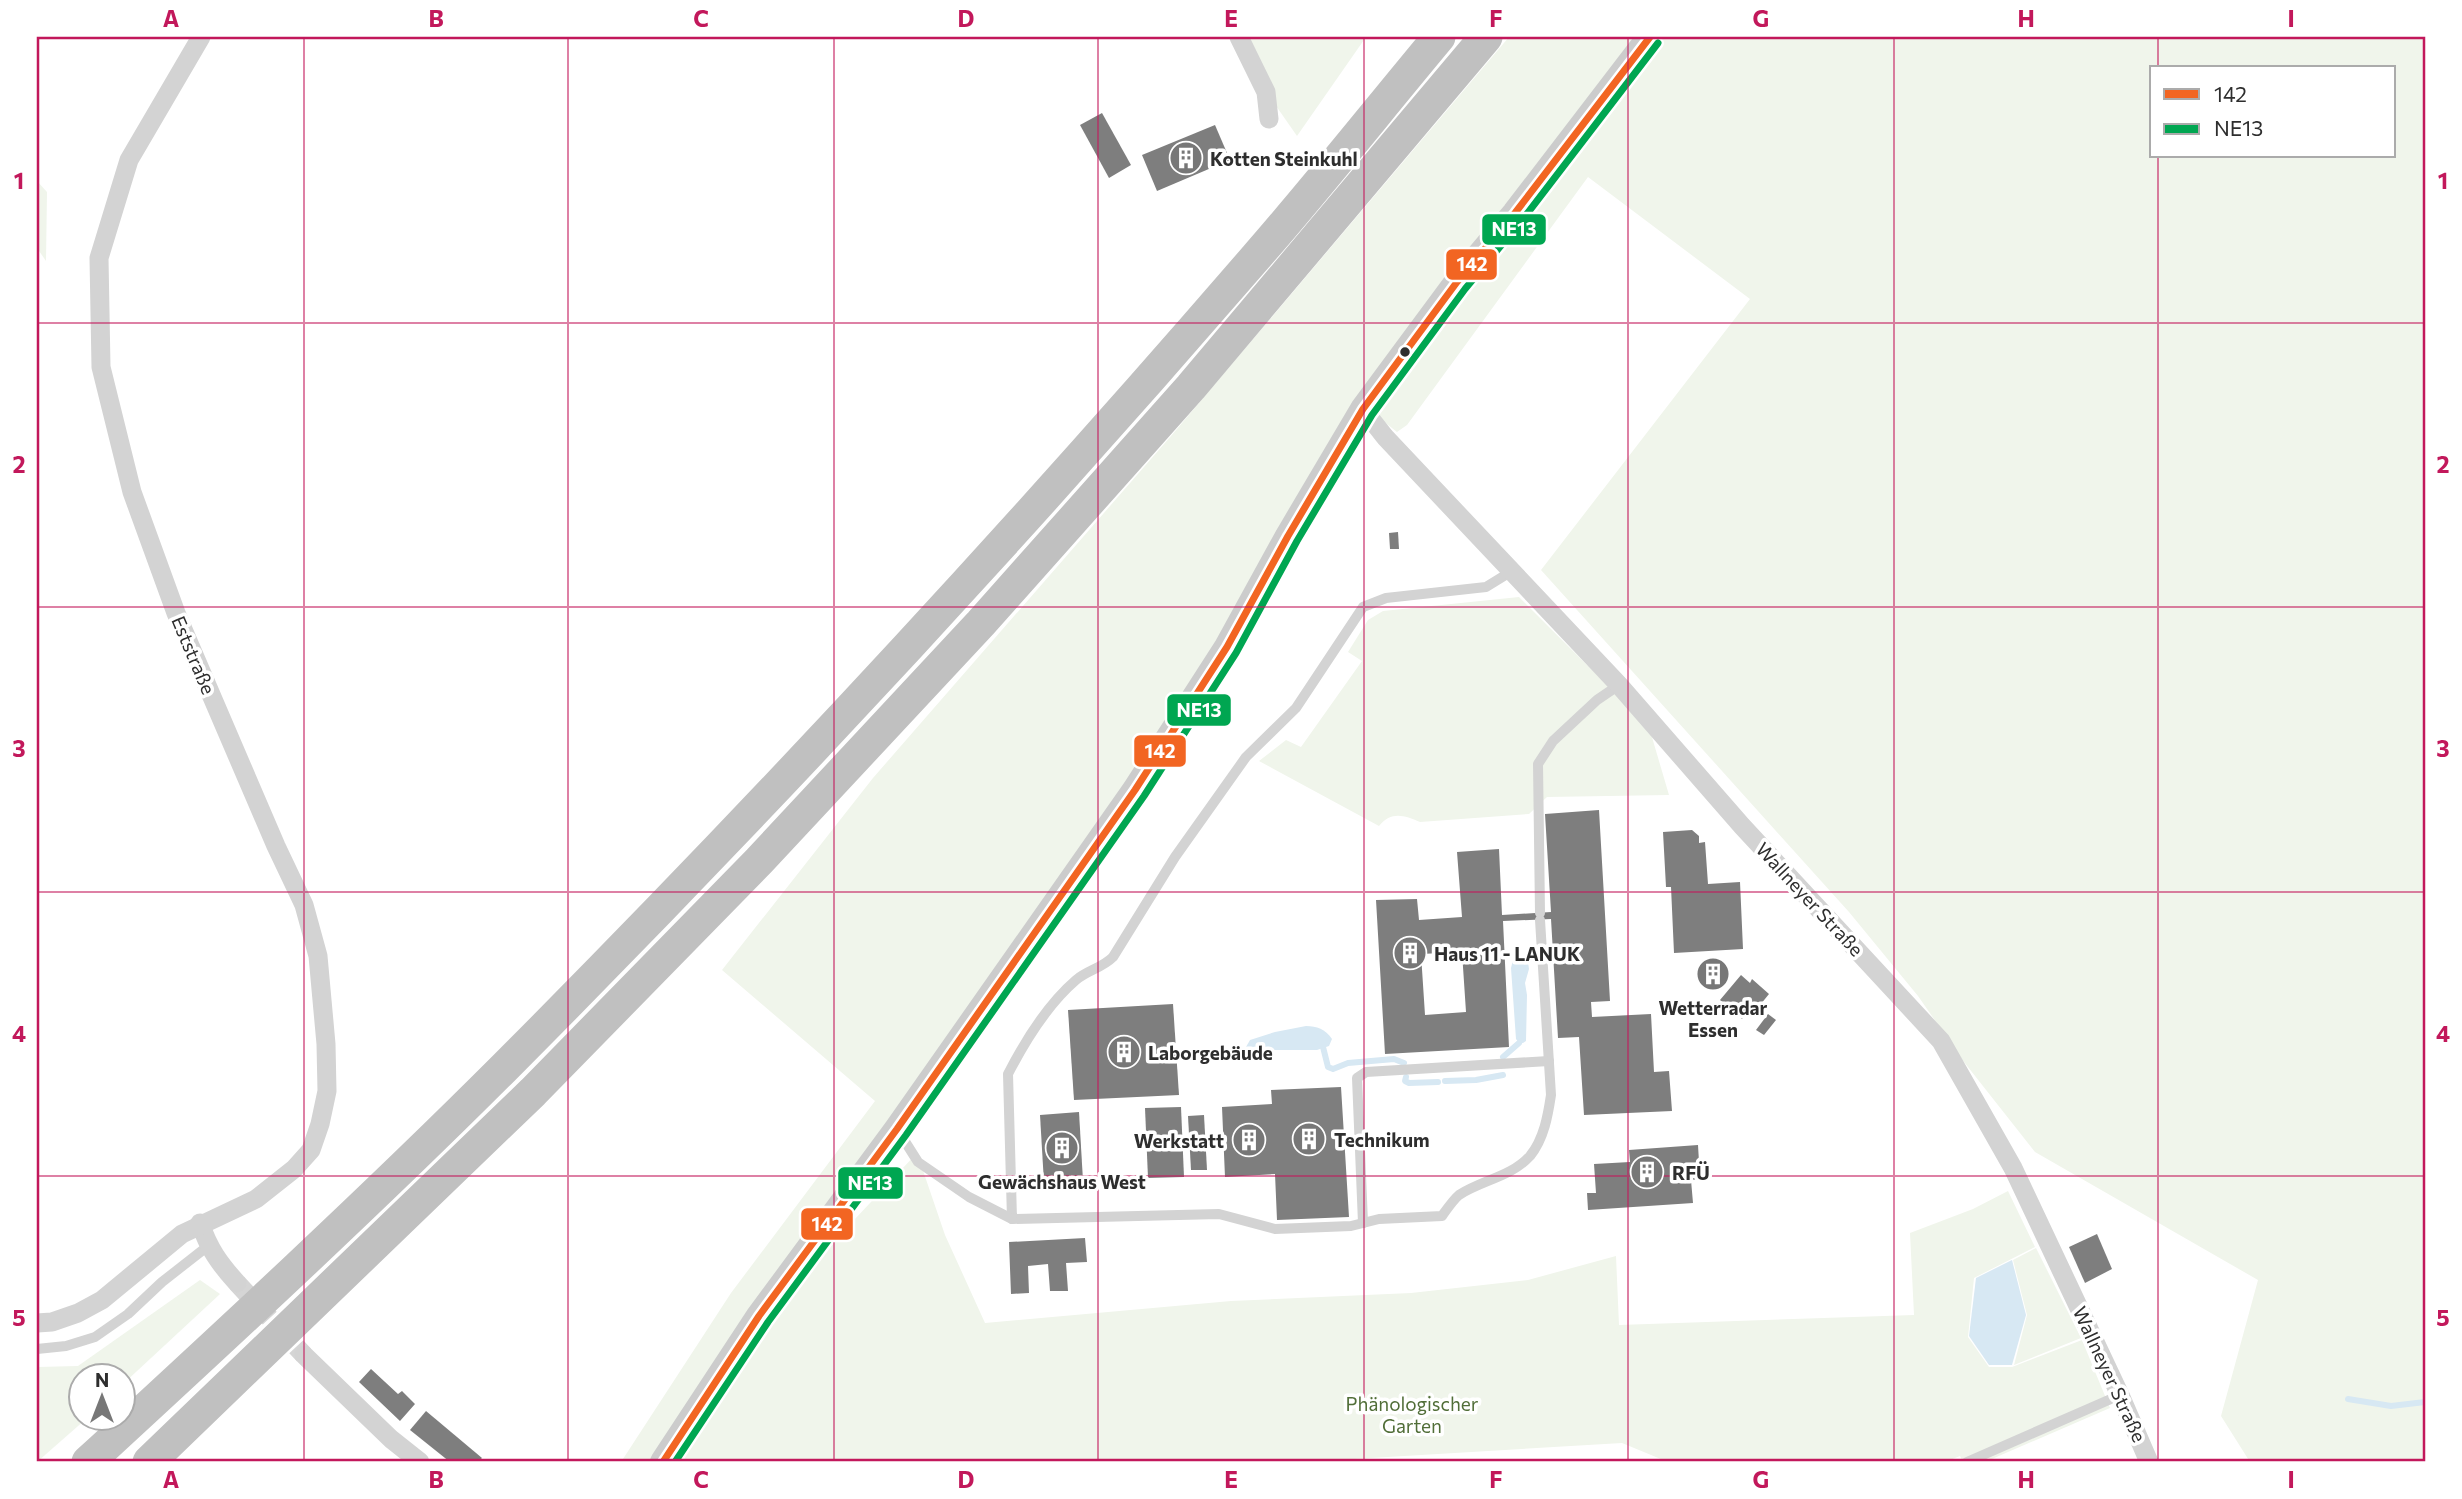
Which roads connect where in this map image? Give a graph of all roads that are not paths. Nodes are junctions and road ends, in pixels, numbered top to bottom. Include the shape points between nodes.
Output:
1 (201, 37) edge
2 (1239, 37) edge
3 (1439, 37) edge
4 (1486, 37) edge
5 (1650, 37) edge
6 (1269, 119) dead end
7 (1363, 409) junction
8 (1513, 571) junction
9 (1619, 685) junction
10 (1549, 1061) junction
11 (897, 1129) junction
12 (1012, 1219) junction
13 (200, 1223) junction
14 (1363, 1223) junction
15 (208, 1246) junction
16 (237, 1283) tunnel mouth
17 (37, 1323) edge
18 (37, 1349) edge
19 (303, 1355) tunnel mouth
20 (2120, 1395) junction
21 (88, 1462) edge
22 (149, 1462) edge
23 (420, 1462) edge
24 (663, 1462) edge
25 (1967, 1462) edge
26 (2149, 1462) edge

1 - 13 street, Eststraße via 129,160 99,258 101,367 132,492 176,613 304,905 318,956 327,1091 311,1150 294,1169 256,1199
2 - 6 street via 1266,92
3 - 21 highway via 1164,362 732,835 501,1071
4 - 22 highway via 1182,398 981,623 758,861 533,1092
5 - 7 main road
7 - 8 street, Wallneyer Straße
7 - 11 main road via 1227,647 1135,790
8 - 9 street, Wallneyer Straße
8 - 12 lane via 1486,587 1386,598 1363,607 1296,708 1246,757 1113,957 1059,995 1008,1074
9 - 10 lane via 1553,741 1538,764 1540,916
9 - 20 street, Wallneyer Straße via 1941,1041 2013,1168
10 - 14 lane via 1547,1118 1531,1155 1498,1178 1458,1196 1442,1216
10 - 14 lane via 1366,1072 1357,1078
11 - 12 lane via 918,1162
11 - 24 main road via 758,1316
12 - 14 lane via 1219,1214 1275,1228
13 - 15 street
13 - 17 street, Eststraße via 102,1300 79,1313
15 - 16 street
15 - 18 lane via 95,1337
19 - 23 street
20 - 25 lane
20 - 26 street, Wallneyer Straße

